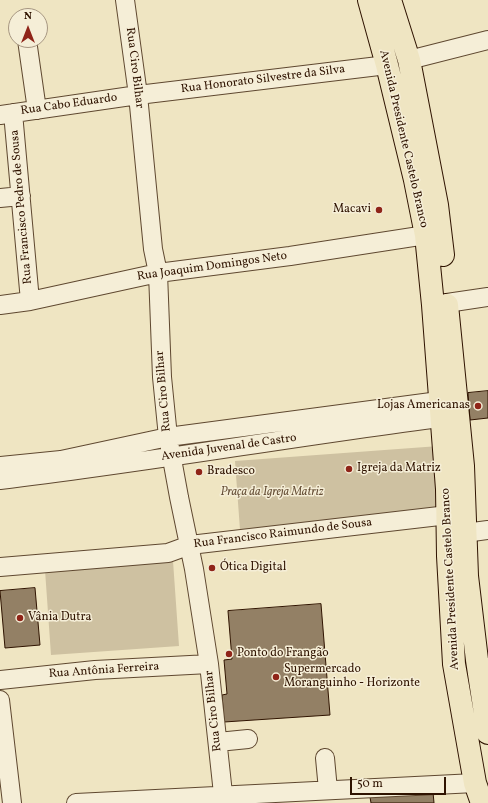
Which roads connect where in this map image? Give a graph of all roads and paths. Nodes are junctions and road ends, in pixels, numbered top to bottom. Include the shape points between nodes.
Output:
1 (125, 0) edge
2 (369, 0) edge
3 (390, 0) edge
4 (488, 40) edge
5 (29, 48) edge
6 (409, 60) junction
7 (387, 65) junction
8 (138, 95) junction
9 (37, 110) junction
10 (7, 114) edge
11 (21, 196) junction
12 (0, 198) edge
13 (426, 235) junction
14 (158, 273) junction
15 (488, 297) edge
16 (30, 301) junction
17 (447, 303) junction
18 (0, 305) edge
19 (449, 408) junction
20 (168, 436) junction
21 (172, 456) junction
22 (0, 466) edge
23 (0, 480) edge
24 (448, 515) junction
25 (488, 530) edge
26 (465, 533) junction
27 (190, 545) junction
28 (0, 567) edge
29 (209, 664) junction
30 (483, 667) edge
31 (455, 672) junction
32 (0, 680) edge
33 (0, 700) edge
34 (488, 733) edge
35 (248, 738) dead end
36 (218, 742) junction
37 (325, 758) dead end
38 (475, 783) junction
39 (328, 790) junction
40 (223, 799) edge
41 (12, 803) edge
42 (76, 803) edge
43 (482, 803) edge

1 - 8 street, Rua Ciro Bilhar
2 - 7 main road, Avenida Presidente Castelo Branco
3 - 6 main road, Avenida Presidente Castelo Branco
4 - 6 street
5 - 9 street
6 - 17 main road, Avenida Presidente Castelo Branco via 437,205
7 - 8 street, Rua Honorato Silvestre da Silva
7 - 13 main road, Avenida Presidente Castelo Branco
8 - 9 street, Rua Cabo Eduardo
8 - 14 street, Rua Ciro Bilhar
9 - 10 street, Rua Cabo Eduardo
10 - 11 street, Rua Francisco Pedro de Sousa
11 - 12 street
11 - 16 street, Rua Francisco Pedro de Sousa
13 - 14 street, Rua Joaquim Domingos Neto
13 - 19 main road, Avenida Presidente Castelo Branco via 433,305
14 - 16 street, Rua Joaquim Domingos Neto
14 - 20 street, Rua Ciro Bilhar via 162,377
15 - 17 street
16 - 18 street, Rua Joaquim Domingos Neto
17 - 19 main road, Avenida Presidente Castelo Branco
19 - 20 street, Avenida Juvenal de Castro
19 - 21 street, Avenida Juvenal de Castro
19 - 24 main road, Avenida Presidente Castelo Branco
19 - 26 main road, Avenida Presidente Castelo Branco via 463,466
20 - 21 street, Rua Ciro Bilhar
20 - 22 street, Avenida Juvenal de Castro via 61,460
21 - 23 street, Avenida Juvenal de Castro via 83,471
21 - 27 street, Rua Ciro Bilhar
24 - 27 street, Rua Francisco Raimundo de Sousa
24 - 31 main road, Avenida Presidente Castelo Branco
25 - 26 street
26 - 30 main road, Avenida Presidente Castelo Branco via 467,576
27 - 28 street, Rua Francisco Raimundo de Sousa via 168,553
27 - 29 street, Rua Ciro Bilhar
29 - 32 street, Rua Antônia Ferreira via 95,670
29 - 36 street, Rua Ciro Bilhar
30 - 31 street
30 - 34 main road, Avenida Presidente Castelo Branco
31 - 38 main road, Avenida Presidente Castelo Branco
33 - 41 street
35 - 36 street
36 - 40 street, Rua Ciro Bilhar
37 - 39 street
38 - 39 street
38 - 43 main road, Avenida Presidente Castelo Branco
39 - 40 street
40 - 42 street

